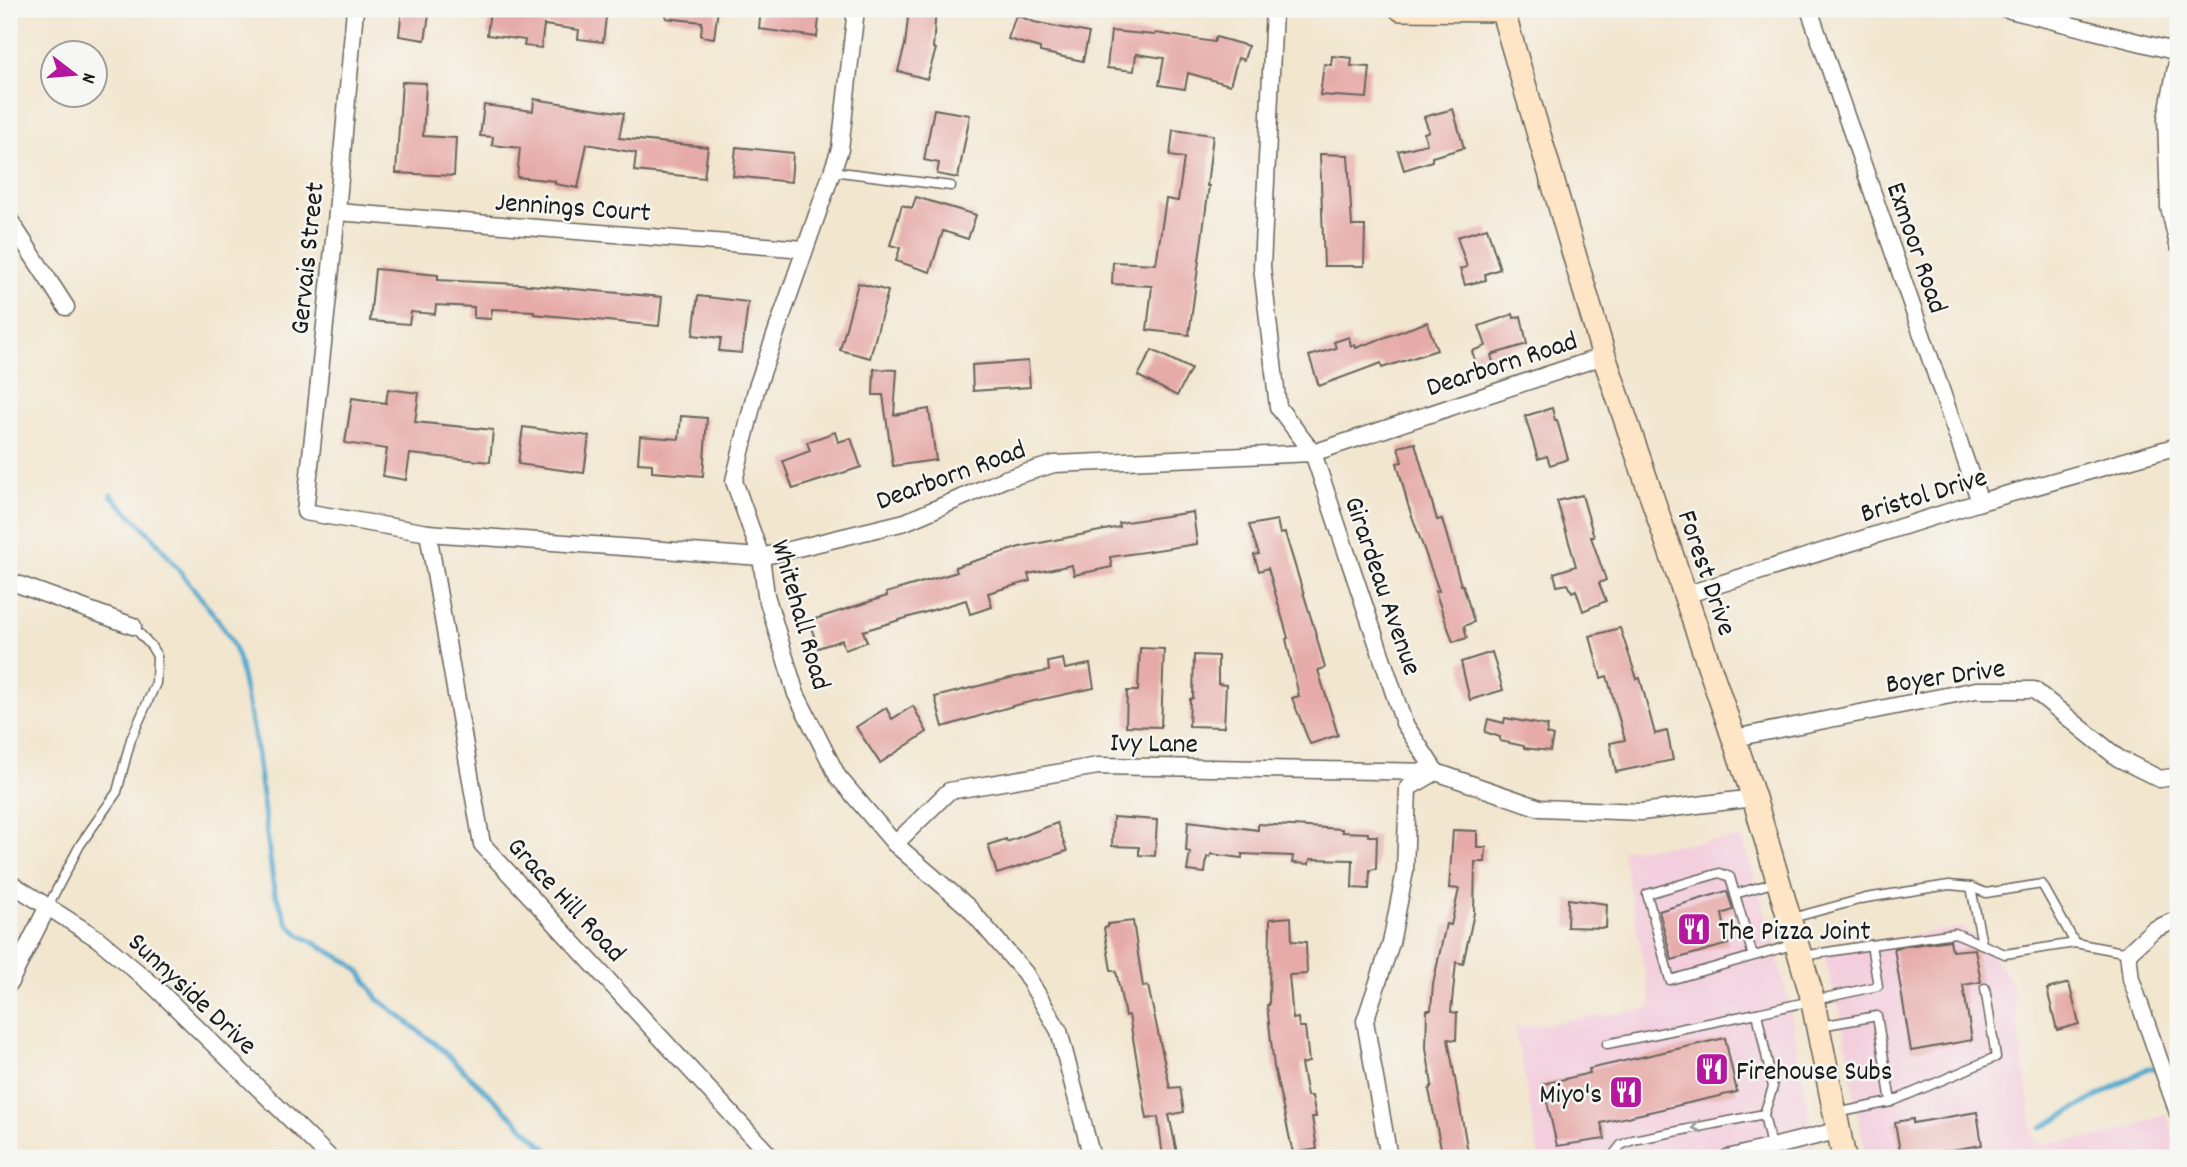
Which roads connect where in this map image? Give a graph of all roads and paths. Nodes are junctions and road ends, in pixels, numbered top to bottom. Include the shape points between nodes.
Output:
1 (355, 9) edge
2 (856, 9) edge
3 (1274, 9) edge
4 (1401, 9) edge
5 (1503, 9) edge
6 (1809, 9) edge
7 (2006, 9) edge
8 (2178, 55) edge
9 (832, 172) junction
10 (951, 186) dead end
11 (337, 212) junction
12 (9, 219) edge
13 (2178, 245) edge
14 (804, 249) junction
15 (66, 307) dead end
16 (1604, 356) junction
17 (2178, 446) edge
18 (1313, 453) junction
19 (1980, 502) junction
20 (305, 512) joint
21 (428, 533) junction
22 (761, 557) junction
23 (9, 581) edge
24 (1685, 595) junction
25 (133, 626) joint
26 (1734, 738) junction
27 (1436, 772) junction
28 (2178, 776) edge
29 (1754, 799) junction
30 (895, 844) junction
31 (9, 882) edge
32 (1778, 882) junction
33 (1971, 887) junction
34 (1735, 894) junction
35 (48, 906) junction
36 (1789, 919) junction
37 (2178, 919) edge
38 (1982, 943) junction
39 (2075, 943) junction
40 (1871, 945) junction
41 (1798, 950) junction
42 (2128, 953) junction
43 (1753, 956) junction
44 (9, 984) edge
45 (1985, 988) dead end
46 (1812, 1000) junction
47 (1757, 1013) junction
48 (1818, 1027) junction
49 (1606, 1044) dead end
50 (1891, 1102) junction
51 (2178, 1113) edge
52 (1764, 1114) junction
53 (1838, 1122) junction
54 (1772, 1147) junction
55 (330, 1158) edge
56 (772, 1158) edge
57 (1091, 1158) edge
58 (1389, 1158) edge
59 (1611, 1158) edge
60 (1728, 1158) edge
61 (1844, 1158) edge

1 - 11 street, Gervais Street
2 - 9 street, Whitehall Road via 840,149
3 - 18 street, Girardeau Avenue via 1262,267 1278,407
4 - 5 main road
5 - 16 main road, Forest Drive
6 - 19 street, Exmoor Road
7 - 8 street
8 - 13 street via 2166,119 2169,207
9 - 10 lane
9 - 14 street, Whitehall Road
11 - 14 street, Jennings Court
11 - 20 street, Gervais Street
12 - 15 street
14 - 22 street, Whitehall Road via 755,390 734,481
16 - 18 street, Dearborn Road
16 - 24 main road, Forest Drive
17 - 19 street, Bristol Drive
18 - 22 street, Dearborn Road via 1054,464 1005,479 905,522
18 - 27 street, Girardeau Avenue via 1404,723
19 - 24 street, Bristol Drive
20 - 21 street, Dearborn Road
21 - 22 street, Dearborn Road
21 - 56 street, Grace Hill Road via 482,844
22 - 30 street, Whitehall Road via 766,594 796,694 838,777
23 - 25 street
24 - 26 main road, Forest Drive
25 - 35 lane via 157,656 156,683 131,739 117,792 80,845
26 - 28 street, Boyer Drive via 1976,690 2034,690 2118,758 2160,779
26 - 29 main road, Forest Drive
27 - 29 street, Ivy Lane via 1540,808 1641,812
27 - 30 street, Ivy Lane via 1098,766 949,791
27 - 58 street via 1408,788 1405,871 1391,943 1365,1021
29 - 32 main road, Forest Drive
30 - 57 street, Whitehall Road via 968,907 1025,973 1059,1031
31 - 35 street, Sunnyside Drive
32 - 34 lane
32 - 36 main road, Forest Drive
33 - 36 lane via 1949,885 1866,898
33 - 38 lane
33 - 39 lane via 1986,893 2042,884
34 - 43 lane
34 - 43 lane via 1730,877 1720,873 1647,894 1670,980
35 - 44 street
35 - 55 street, Sunnyside Drive via 98,939 154,986
36 - 41 main road, Forest Drive
37 - 42 street via 2153,930
38 - 39 lane via 2005,954
38 - 40 lane via 1955,933
39 - 42 lane
40 - 41 lane
40 - 46 lane via 1878,986
41 - 43 lane
41 - 46 main road, Forest Drive
42 - 51 street via 2131,979
45 - 50 lane via 1996,1057
46 - 47 lane
46 - 48 main road, Forest Drive
47 - 49 lane
47 - 52 lane via 1773,1087
48 - 50 lane via 1877,1016
48 - 53 main road, Forest Drive
50 - 53 lane
52 - 54 lane
52 -> 59 lane via 1633,1140 1621,1145
53 - 54 street
53 - 61 main road, Forest Drive
54 - 60 street

